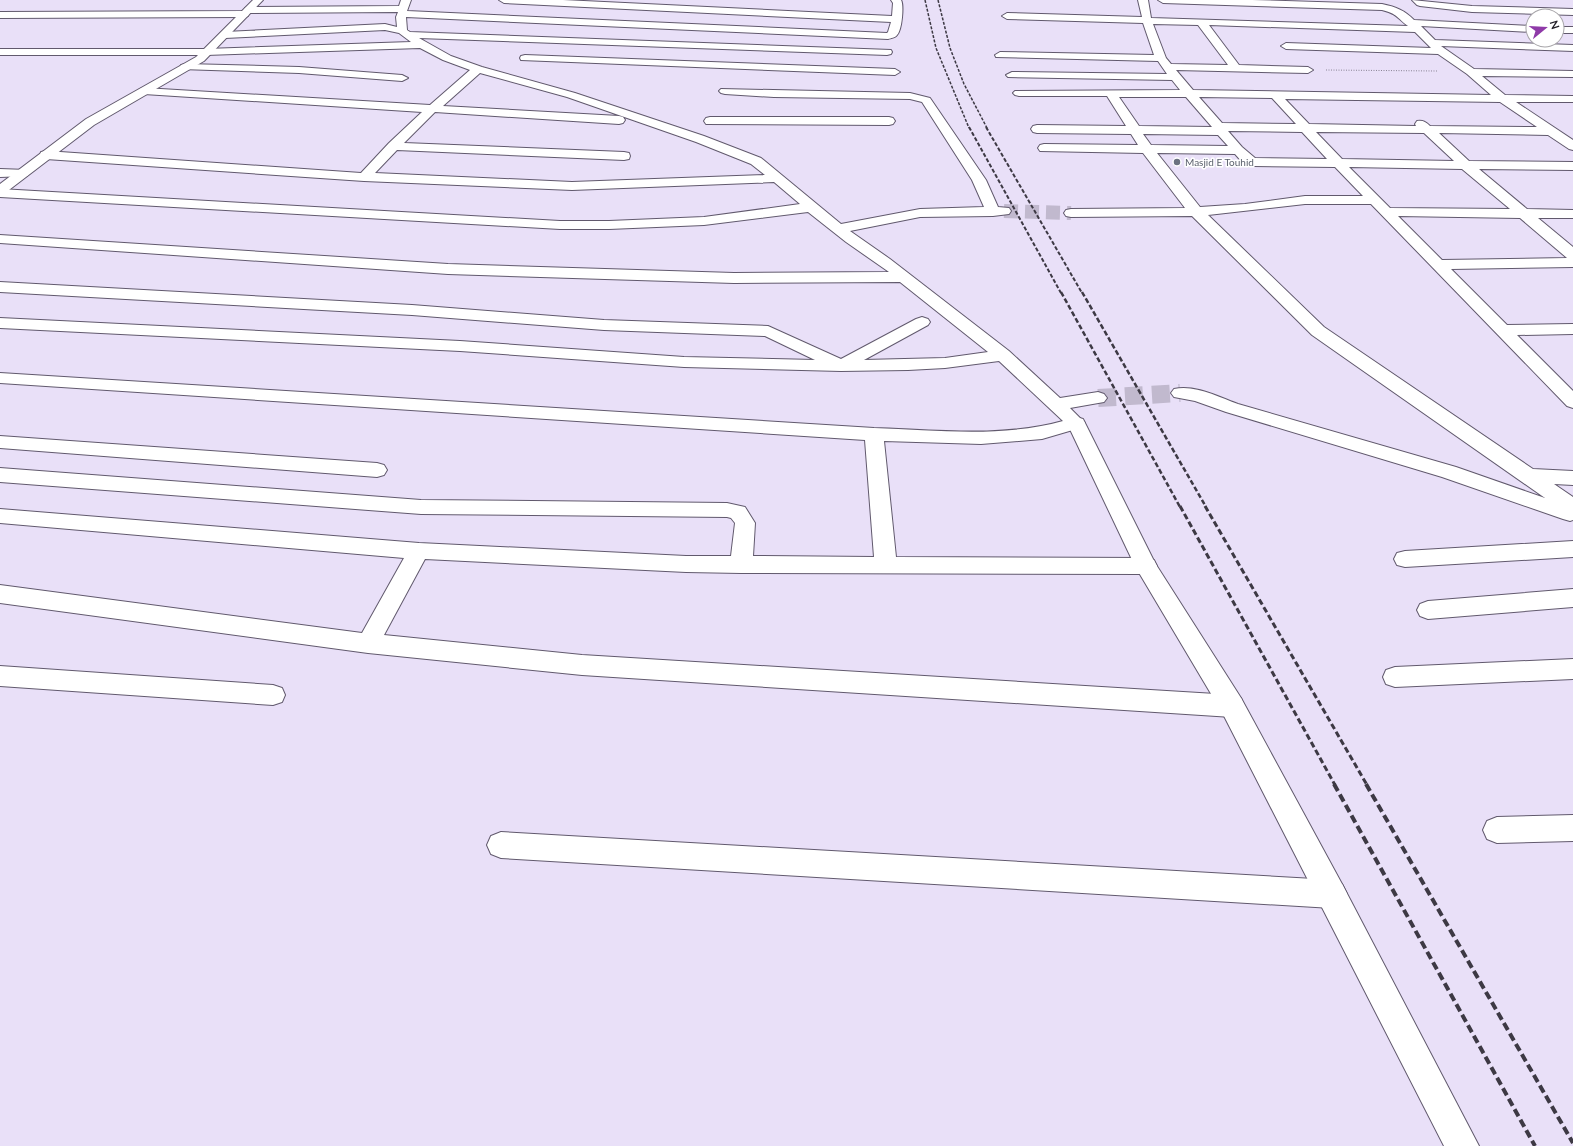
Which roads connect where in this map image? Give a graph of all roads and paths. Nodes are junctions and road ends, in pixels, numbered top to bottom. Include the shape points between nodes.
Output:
1 (416, 0) edge
2 (504, 0) edge
3 (896, 0) edge
4 (1143, 0) edge
5 (1163, 0) edge
6 (1419, 2) edge
7 (39, 5) dead end
8 (99, 5) dead end
9 (251, 7) edge
10 (404, 7) edge
11 (762, 12) junction
12 (1573, 12) edge
13 (28, 14) junction
14 (1402, 14) junction
15 (0, 15) edge
16 (1006, 16) dead end
17 (897, 19) junction
18 (1147, 20) junction
19 (1201, 22) junction
20 (1414, 26) junction
21 (1525, 29) edge
22 (754, 30) junction
23 (404, 33) junction
24 (225, 35) junction
25 (422, 45) junction
26 (1286, 46) dead end
27 (1436, 47) junction
28 (745, 48) junction
29 (1573, 48) edge
30 (0, 52) edge
31 (206, 52) junction
32 (887, 52) dead end
33 (1000, 55) dead end
34 (525, 58) dead end
35 (185, 67) junction
36 (737, 67) junction
37 (1168, 67) junction
38 (1235, 67) junction
39 (478, 69) junction
40 (1308, 70) joint
41 (895, 72) dead end
42 (1471, 72) junction
43 (1573, 74) edge
44 (1012, 75) dead end
45 (402, 78) dead end
46 (144, 91) junction
47 (725, 91) junction
48 (1019, 93) dead end
49 (1110, 93) junction
50 (1191, 94) junction
51 (1276, 96) junction
52 (1389, 97) junction
53 (1502, 98) junction
54 (1573, 98) edge
55 (1401, 107) dead end
56 (431, 109) junction
57 (1414, 118) dead end
58 (644, 121) junction
59 (710, 121) junction
60 (889, 121) dead end
61 (1307, 127) junction
62 (1426, 128) junction
63 (1037, 129) dead end
64 (1136, 129) junction
65 (1220, 129) junction
66 (1551, 131) junction
67 (1573, 131) edge
68 (700, 139) junction
69 (393, 146) junction
70 (1573, 146) edge
71 (1044, 148) dead end
72 (1147, 149) junction
73 (1238, 150) junction
74 (46, 155) junction
75 (624, 156) dead end
76 (1338, 163) junction
77 (1465, 164) junction
78 (1573, 166) edge
79 (0, 173) edge
80 (22, 173) junction
81 (364, 176) junction
82 (778, 178) junction
83 (0, 190) edge
84 (0, 193) edge
85 (1376, 200) junction
86 (811, 207) junction
87 (1196, 212) junction
88 (1388, 212) junction
89 (1071, 213) tunnel mouth
90 (1524, 214) junction
91 (1573, 214) edge
92 (838, 229) junction
93 (0, 239) edge
94 (1573, 255) edge
95 (1573, 262) edge
96 (1440, 265) junction
97 (904, 277) junction
98 (0, 287) edge
99 (922, 322) dead end
100 (0, 323) edge
101 (1573, 329) edge
102 (1504, 330) junction
103 (1003, 356) junction
104 (841, 366) junction
105 (0, 378) edge
106 (1180, 393) tunnel mouth
107 (1098, 398) tunnel mouth
108 (1573, 402) edge
109 (1056, 404) junction
110 (1076, 423) junction
111 (874, 434) junction
112 (0, 442) edge
113 (377, 470) dead end
114 (0, 475) edge
115 (1528, 476) junction
116 (1573, 478) edge
117 (1573, 507) edge
118 (1573, 515) edge
119 (0, 516) edge
120 (1573, 549) edge
121 (419, 551) junction
122 (1405, 559) dead end
123 (741, 565) junction
124 (886, 566) junction
125 (1146, 566) junction
126 (0, 594) edge
127 (1573, 598) edge
128 (1428, 610) dead end
129 (368, 643) junction
130 (1573, 669) edge
131 (0, 676) edge
132 (1395, 677) dead end
133 (273, 695) dead end
134 (1232, 706) junction
135 (1497, 830) dead end
136 (1570, 833) edge
137 (501, 845) dead end
138 (1332, 894) junction
139 (1462, 1146) edge

1 - 10 street
2 - 11 street
3 - 17 street
4 - 18 street
5 - 14 street via 1382,8
6 - 12 street via 1472,9
6 - 14 street via 1410,11
7 - 13 street
8 - 9 street
9 - 10 street
9 - 13 street
9 - 24 street
10 - 22 street
10 - 23 street
11 - 17 street
11 - 22 street
13 - 15 street
14 - 20 street
16 - 18 street
17 - 22 street via 893,34 888,36
18 - 19 street
18 - 37 street
19 - 20 street
19 - 38 street
20 - 21 street
20 - 27 street
22 - 28 street
23 - 24 street via 385,27
23 - 25 street
23 - 28 street
24 - 31 street
25 - 31 street
25 - 39 street via 447,58
26 - 27 street
27 - 29 street
27 - 42 street
28 - 32 street
28 - 36 street
30 - 31 street
31 - 35 street via 200,59
33 - 37 street
34 - 36 street
35 - 45 street via 299,70
35 - 46 street
36 - 41 street
36 - 47 street
37 - 38 street
37 - 44 street
37 - 50 street
38 - 40 street
39 - 56 street
39 - 58 street via 572,95
40 - 42 path
42 - 43 street
42 - 53 street
46 - 56 street
46 - 74 street via 90,122
47 - 59 street
47 - 92 street via 910,96 926,100 998,212 920,213
48 - 49 street
49 - 50 street
49 - 64 street
50 - 51 street
50 - 65 street
51 - 52 street
51 - 61 street
52 - 53 street
52 - 55 street
53 - 54 street
53 - 66 street
56 - 58 street
56 - 69 street
57 - 62 street
58 - 68 street
59 - 60 street
59 - 68 street
61 - 62 street
61 - 65 street
61 - 76 street
62 - 66 street
62 - 77 street
63 - 64 street
64 - 65 street
64 - 72 street
65 - 73 street
66 - 67 street
66 - 70 street
68 - 82 street via 756,161
69 - 75 street
69 - 81 street
71 - 72 street
72 - 73 street
72 - 87 street
73 - 76 street via 1254,162
74 - 80 street
74 - 81 street
76 - 77 street
76 - 85 street
77 - 78 street
77 - 90 street
79 - 80 street
80 - 83 street
81 - 82 street via 572,186
82 - 86 street
84 - 86 street via 560,225 704,221
85 - 87 street via 1305,200
85 - 88 street
86 - 92 street
87 - 89 street
87 - 115 street via 1318,331
88 - 90 street
88 - 96 street
90 - 91 street
90 - 94 street
92 - 97 street
93 - 97 street via 448,269 734,278
95 - 96 street
96 - 102 street
97 - 103 street
98 - 104 street via 412,310 604,325 768,332
99 - 104 street
100 - 104 street via 452,346 684,362
101 - 102 street
102 - 108 street
103 - 104 street via 945,363
103 - 109 street
105 - 111 street
106 - 118 street via 1198,396 1449,472
107 - 109 street
109 - 110 street
110 - 111 street via 1042,433 981,438
110 - 125 street
111 - 124 street
112 - 113 street
114 - 123 street via 421,507 727,510 738,512 745,523
115 - 116 street
115 - 117 street
119 - 121 street
120 - 122 street
121 - 123 street
121 - 129 street
123 - 124 street
124 - 125 street
125 - 134 street
126 - 129 street
127 - 128 street
129 - 134 street via 582,665
130 - 132 street
131 - 133 street
134 - 138 street
135 - 136 street
137 - 138 street
138 - 139 street

